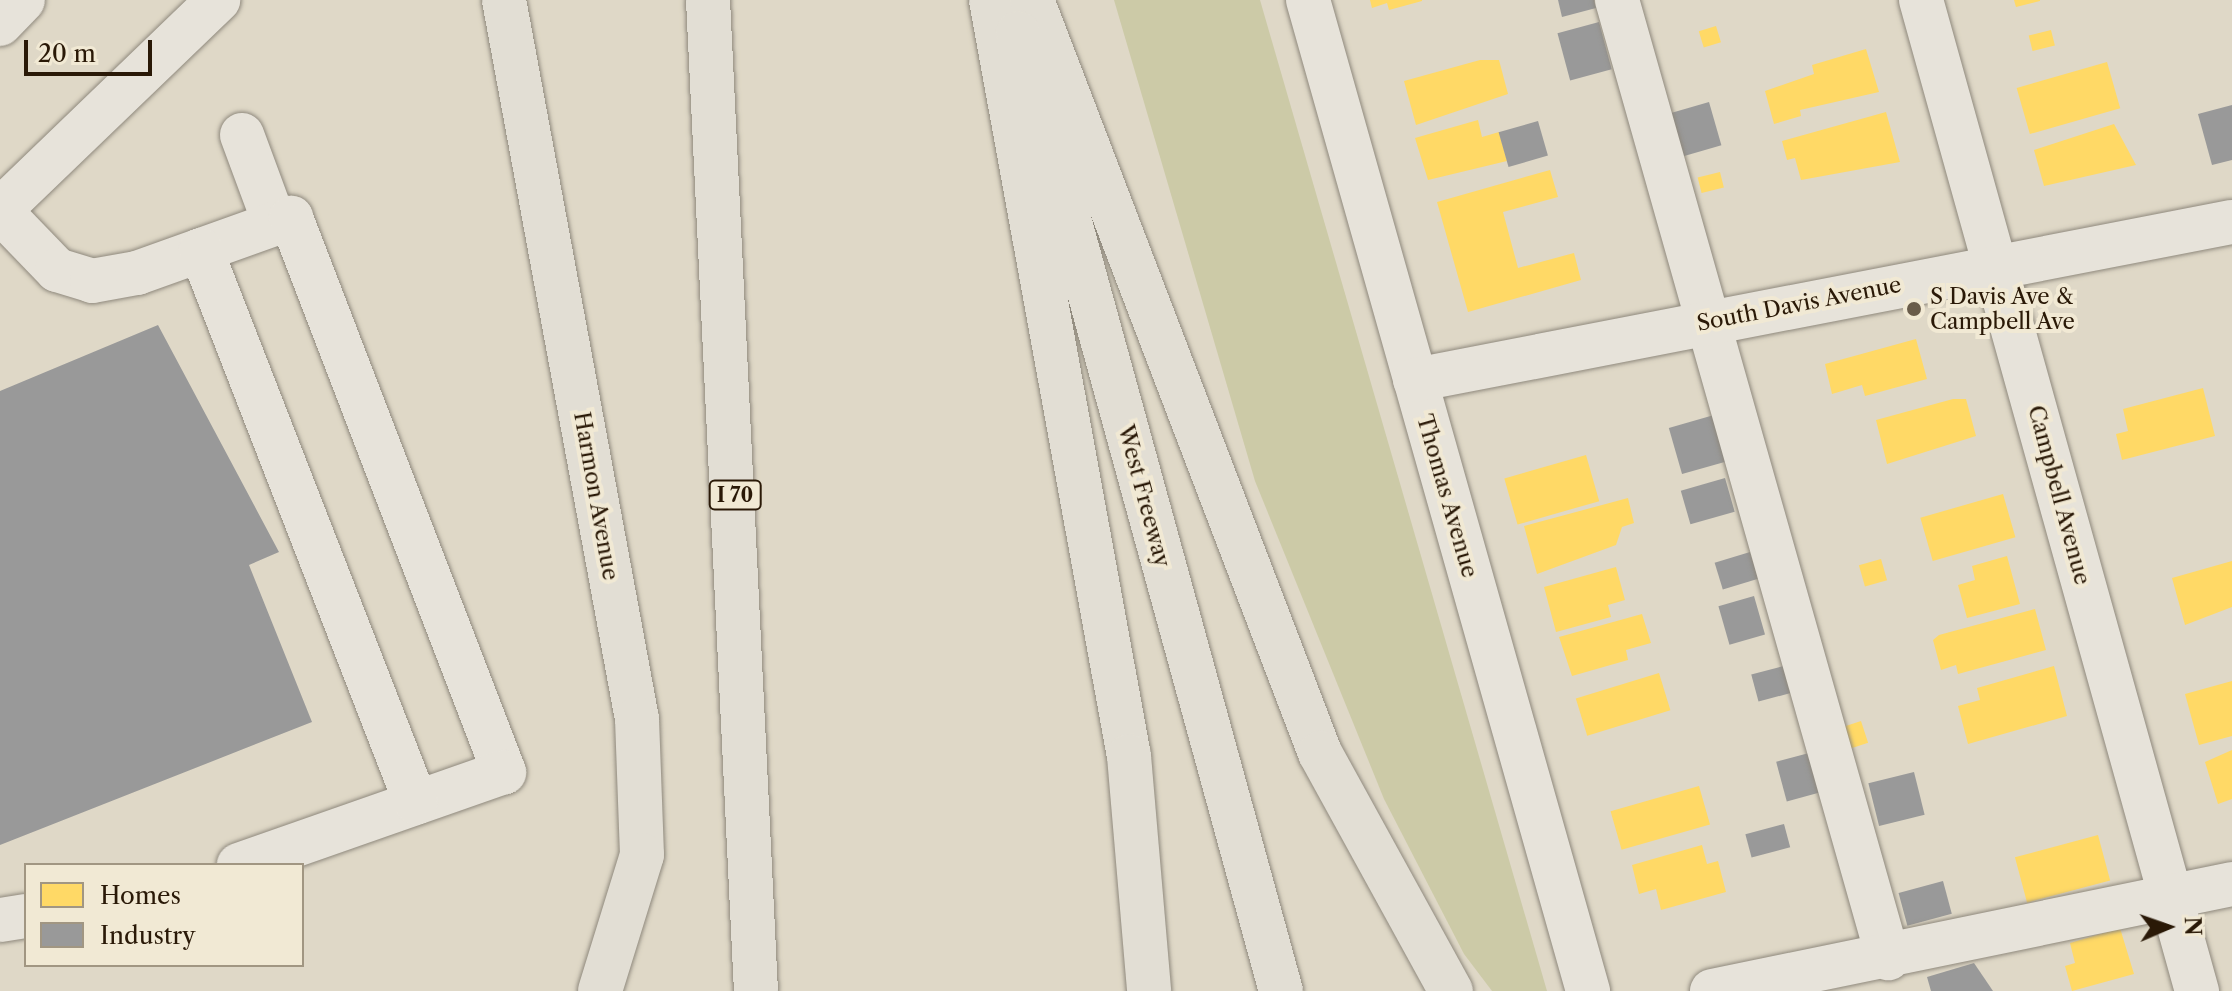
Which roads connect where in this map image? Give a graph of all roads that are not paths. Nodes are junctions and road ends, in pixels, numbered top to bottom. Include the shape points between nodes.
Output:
1 (23, 0) edge
2 (218, 0) edge
3 (504, 0) edge
4 (708, 0) edge
5 (991, 0) edge
6 (1009, 0) edge
7 (1032, 0) edge
8 (1308, 0) edge
9 (1617, 0) edge
10 (1921, 0) edge
11 (0, 24) edge
12 (242, 135) dead end
13 (0, 211) edge
14 (2232, 222) edge
15 (275, 224) junction
16 (201, 250) junction
17 (1997, 266) junction
18 (1707, 321) junction
19 (1415, 380) junction
20 (416, 803) junction
21 (245, 863) edge
22 (2232, 884) edge
23 (2169, 896) junction
24 (24, 916) edge
25 (0, 920) edge
26 (1888, 958) junction
27 (600, 991) edge
28 (756, 991) edge
29 (1149, 991) edge
30 (1281, 991) edge
31 (1451, 991) edge
32 (1588, 991) edge
33 (1712, 991) edge
34 (2197, 991) edge

1 - 11 street
2 - 13 street
3 - 27 main road, Harmon Avenue via 637,719 642,855
4 - 28 main road, I 70
5 - 29 main road via 1129,756
6 - 30 main road, West Freeway
7 - 31 main road via 1320,753
8 - 19 street, Thomas Avenue
9 - 18 street
10 - 17 street, Campbell Avenue
12 - 15 street
13 - 16 street via 57,270 92,281
14 - 17 street, South Davis Avenue
15 - 16 street
15 - 20 street via 291,218 504,772
16 - 20 street
17 - 18 street, South Davis Avenue
17 - 23 street, Campbell Avenue
18 - 19 street, South Davis Avenue
18 - 26 street
19 - 32 street, Thomas Avenue
20 - 21 street
22 - 23 street
23 - 26 street
23 - 34 street, Campbell Avenue
24 - 25 street
26 - 33 street

